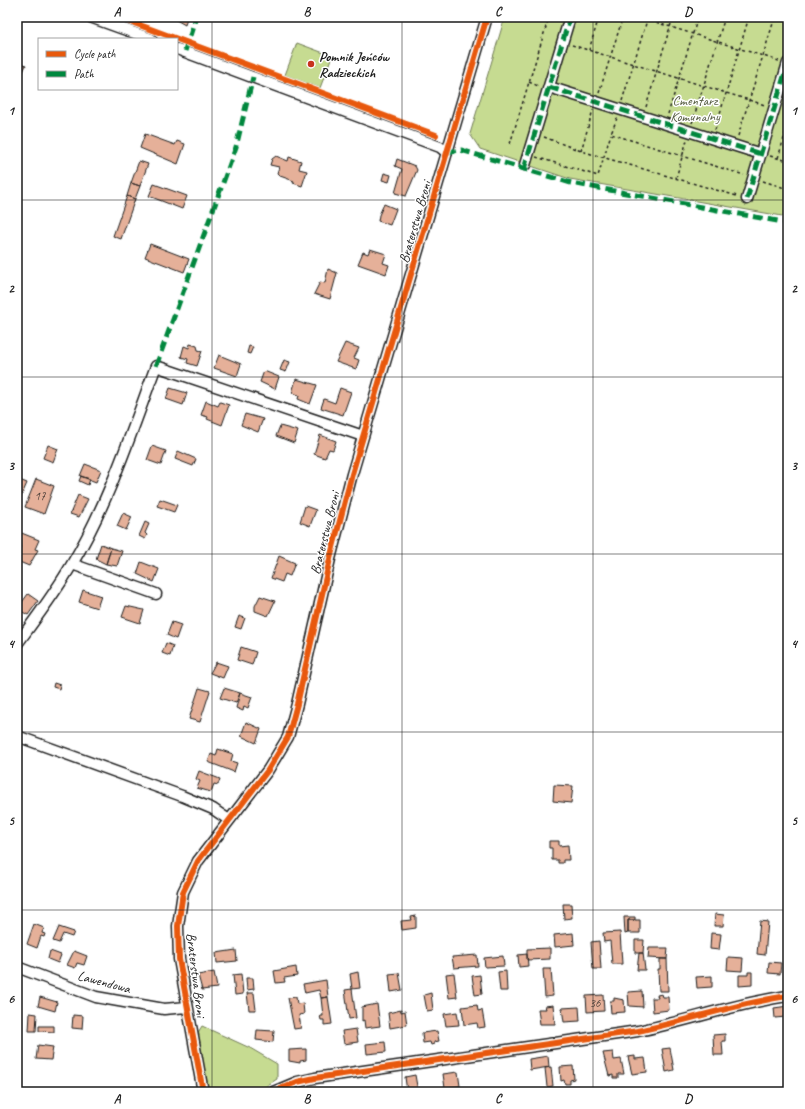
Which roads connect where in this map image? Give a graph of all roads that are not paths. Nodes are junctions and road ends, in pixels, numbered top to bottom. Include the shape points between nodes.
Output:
1 (90, 17) edge
2 (486, 17) edge
3 (570, 17) edge
4 (148, 38) edge
5 (178, 48) edge
6 (788, 64) edge
7 (549, 87) junction
8 (446, 152) junction
9 (761, 154) junction
10 (525, 165) dead end
11 (747, 199) road end
12 (363, 436) junction
13 (72, 564) junction
14 (156, 594) dead end
15 (17, 644) edge
16 (17, 736) edge
17 (229, 820) junction
18 (17, 967) edge
19 (788, 996) edge
20 (187, 1007) junction
21 (203, 1092) edge
22 (273, 1092) edge

1 - 4 street
2 - 8 street, Braterstwa Broni
3 - 7 street
5 - 8 street via 440,147
6 - 9 street
7 - 9 street
7 - 10 street
8 - 12 street, Braterstwa Broni via 430,215
9 - 11 street
12 - 13 street via 156,366 119,467
12 - 17 street, Braterstwa Broni via 330,559 298,704 288,737 268,770
13 - 14 street
13 - 15 street
16 - 17 street via 182,796 213,809
17 - 20 street, Braterstwa Broni via 194,868 181,900 178,948
18 - 20 street, Lawendowa via 96,998 164,1009
19 - 22 street via 638,1031 315,1078
20 - 21 street, Braterstwa Broni

